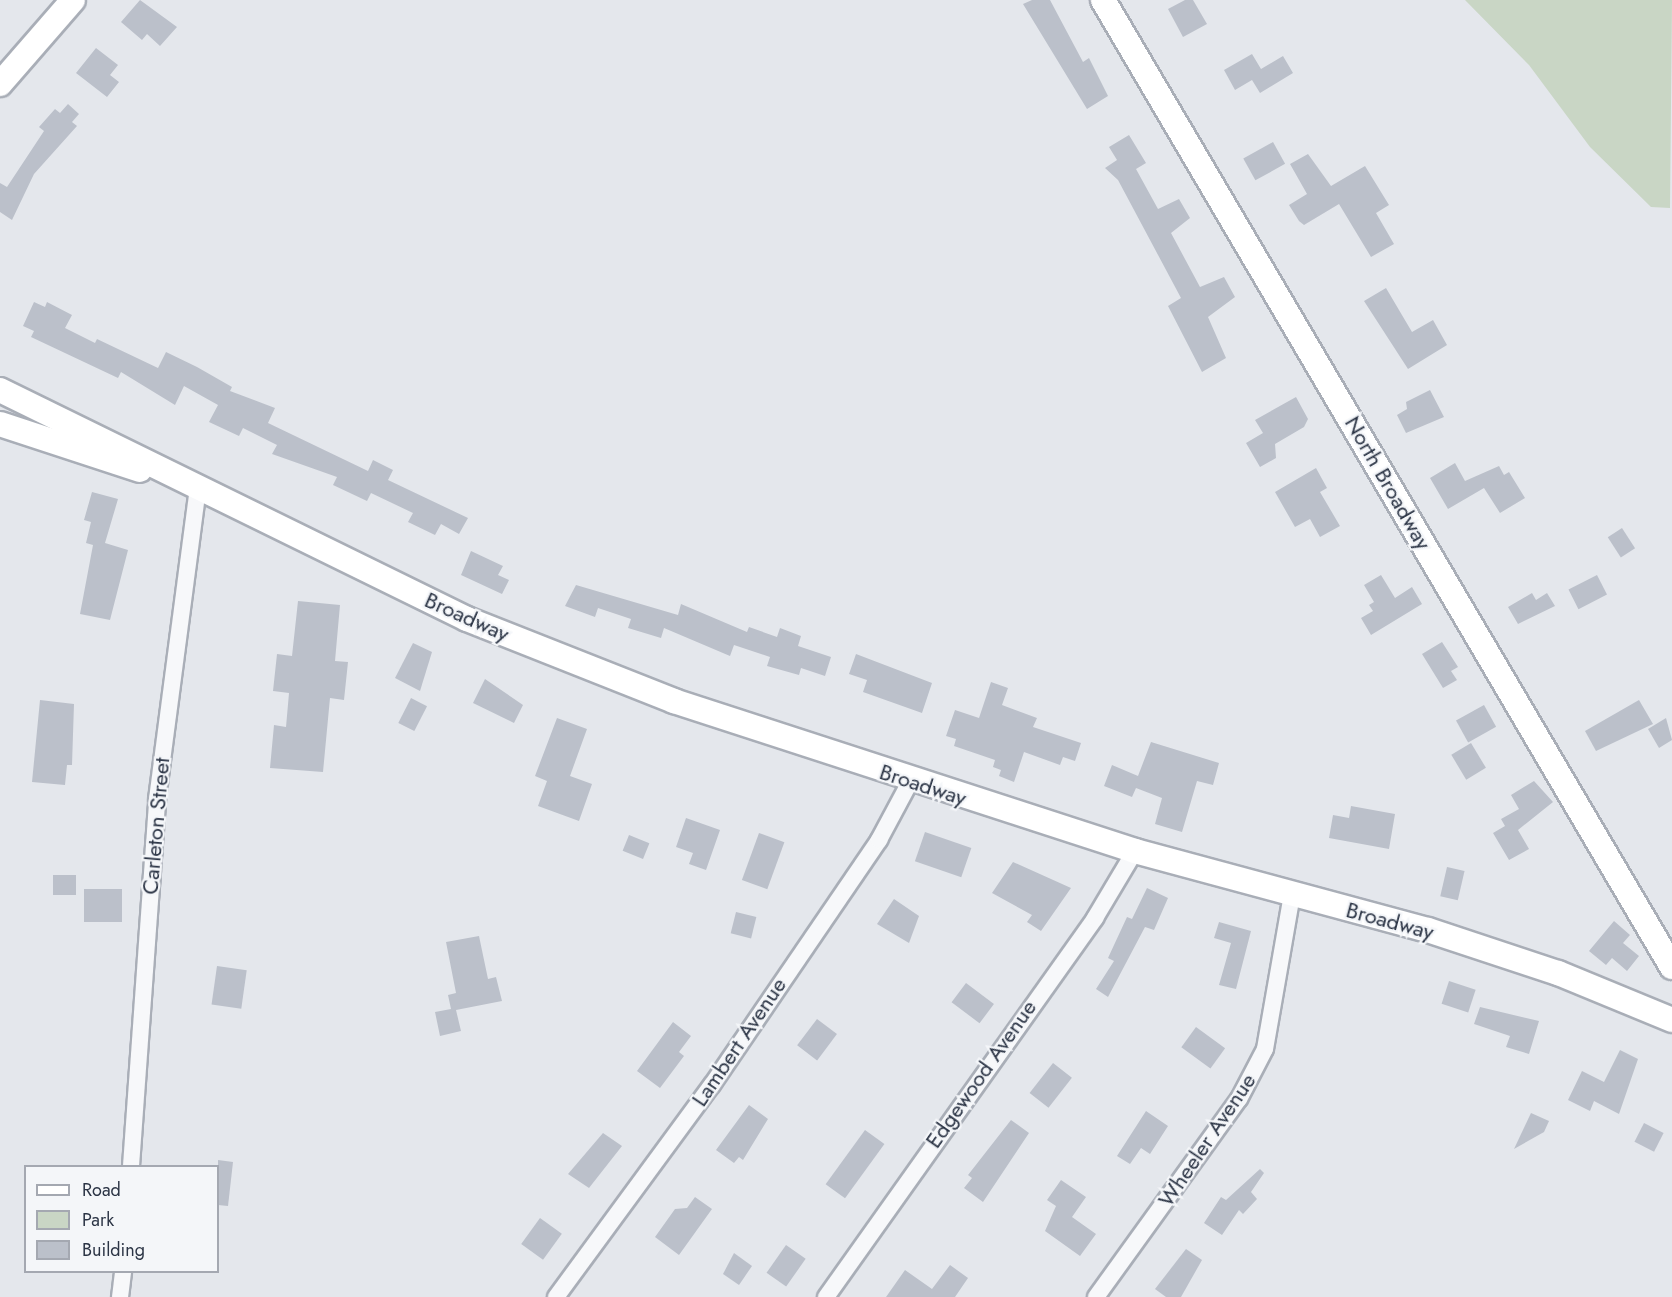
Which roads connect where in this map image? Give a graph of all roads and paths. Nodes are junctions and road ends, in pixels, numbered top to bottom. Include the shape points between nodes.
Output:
1 (73, 0) edge
2 (1103, 0) edge
3 (0, 84) edge
4 (0, 390) edge
5 (0, 424) edge
6 (198, 486) junction
7 (911, 780) junction
8 (1135, 851) junction
9 (1292, 894) junction
10 (1672, 967) edge
11 (1672, 1020) edge
12 (131, 1165) edge
13 (123, 1273) edge
14 (120, 1297) edge
15 (556, 1297) edge
16 (826, 1297) edge
17 (1096, 1297) edge

1 - 3 main road
2 - 10 main road, North Broadway
4 - 6 main road, Broadway
5 - 6 main road, Broadway
6 - 7 main road, Broadway via 467,619 573,663
6 - 12 street, Carleton Street via 157,799
7 - 8 main road, Broadway
7 - 15 street, Lambert Avenue via 879,839 712,1085
8 - 9 main road, Broadway
8 - 16 street, Edgewood Avenue via 1095,918
9 - 11 main road, Broadway via 1428,930 1558,973
9 - 17 street, Wheeler Avenue via 1265,1049 1239,1099
13 - 14 street

